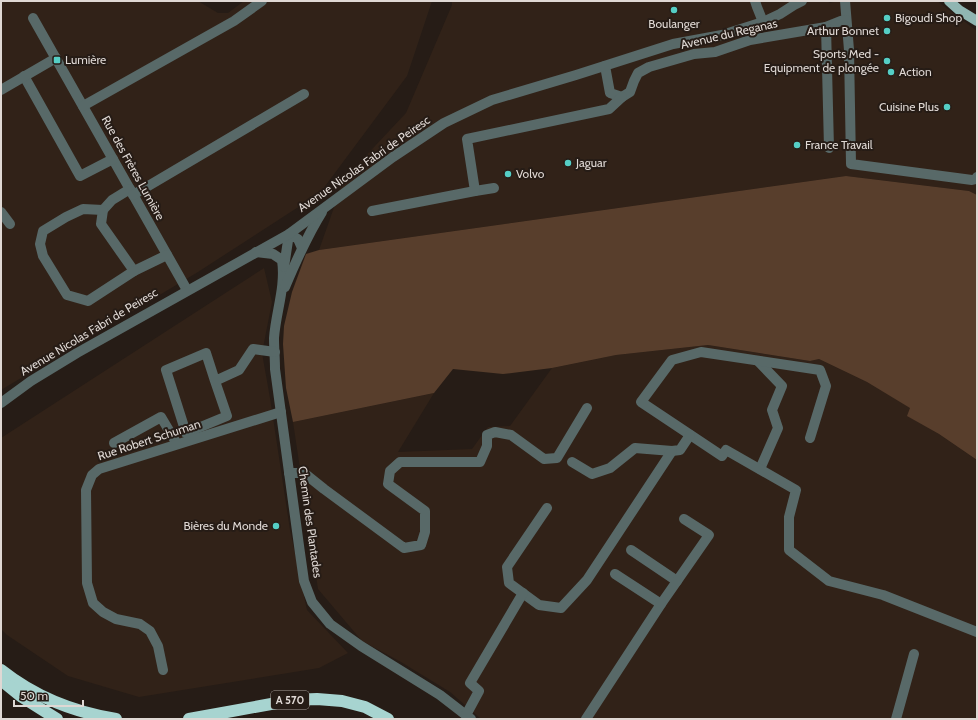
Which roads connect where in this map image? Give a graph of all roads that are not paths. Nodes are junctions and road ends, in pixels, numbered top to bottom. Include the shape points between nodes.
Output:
1 (262, 1) edge
2 (755, 1) edge
3 (844, 1) edge
4 (949, 1) edge
5 (956, 1) edge
6 (797, 2) edge
7 (33, 18) dead end
8 (846, 20) junction
9 (977, 21) edge
10 (763, 22) junction
11 (826, 27) junction
12 (56, 58) junction
13 (605, 66) junction
14 (24, 76) junction
15 (1, 90) edge
16 (304, 94) dead end
17 (622, 97) junction
18 (83, 106) junction
19 (829, 148) dead end
20 (113, 159) junction
21 (977, 177) edge
22 (494, 188) dead end
23 (475, 191) junction
24 (132, 192) junction
25 (326, 206) junction
26 (103, 210) junction
27 (372, 211) dead end
28 (1, 212) edge
29 (10, 224) dead end
30 (289, 234) junction
31 (302, 248) junction
32 (256, 252) junction
33 (167, 255) junction
34 (134, 271) junction
35 (283, 271) junction
36 (187, 290) junction
37 (281, 296) junction
38 (275, 352) junction
39 (758, 360) junction
40 (216, 381) junction
41 (1, 403) edge
42 (587, 408) dead end
43 (281, 412) junction
44 (690, 435) junction
45 (810, 438) dead end
46 (114, 443) dead end
47 (177, 444) junction
48 (672, 451) junction
49 (572, 462) dead end
50 (760, 469) junction
51 (289, 473) junction
52 (547, 508) dead end
53 (684, 519) dead end
54 (632, 550) dead end
55 (615, 574) dead end
56 (677, 581) junction
57 (523, 594) junction
58 (661, 604) junction
59 (977, 632) edge
60 (914, 654) dead end
61 (1, 670) edge
62 (163, 670) dead end
63 (1, 680) edge
64 (468, 717) edge
65 (57, 719) edge
66 (116, 719) edge
67 (189, 719) edge
68 (388, 719) edge
69 (586, 719) edge
70 (896, 719) edge

1 - 18 street via 234,21
2 - 10 street
3 - 8 street
4 - 9 main road
5 - 9 main road
6 - 10 street, Avenue Nicolas Fabri de Peiresc
7 - 12 street, Rue des Frères Lumière
8 - 11 street, Avenue du Reganas
8 - 21 street via 851,164 972,180
10 - 13 street, Avenue Nicolas Fabri de Peiresc via 722,35 673,44
11 - 17 street, Avenue du Reganas via 750,40 715,52 694,54 649,67 638,73 630,92
11 - 19 street
12 - 14 street
12 - 18 street, Rue des Frères Lumière
13 - 17 street via 610,93
13 - 25 street, Avenue Nicolas Fabri de Peiresc via 492,100 444,123
14 - 15 street
14 - 20 street via 80,176
16 - 24 street
17 - 23 street, Avenue du Reganas via 609,110 467,140
18 - 20 street, Rue des Frères Lumière
20 - 24 street, Rue des Frères Lumière
22 - 23 street
23 - 27 street
24 - 26 street via 112,200
24 - 33 street, Rue des Frères Lumière
25 - 30 street, Avenue Nicolas Fabri de Peiresc
25 - 31 street
26 - 34 street via 101,224
26 - 34 street via 84,209 43,231 40,244 43,256 67,295 88,301
28 - 29 street
30 - 31 street via 298,239
30 - 32 street, Avenue Nicolas Fabri de Peiresc
30 - 35 street
31 - 37 street
32 - 35 street via 273,254 282,260
32 - 36 street, Avenue Nicolas Fabri de Peiresc
33 - 34 street
33 - 36 street, Rue des Frères Lumière
35 - 37 street
36 - 41 street, Avenue Nicolas Fabri de Peiresc via 78,352
37 - 38 street, Chemin des Plantades via 274,338
38 - 40 street via 253,349 239,370
38 - 43 street, Chemin des Plantades
39 - 44 street via 702,352 672,360 641,402
39 - 45 street via 820,370 826,386
39 - 50 street via 782,386 772,410 778,428
40 - 40 street via 206,353 166,370 186,434 227,416
42 - 51 street via 557,458 544,459 511,435 495,432 487,435 487,446 480,462 400,462 395,466 390,471 388,484 424,511 425,532 421,545 404,548 304,473
43 - 47 street, Rue Robert Schuman
43 - 51 street, Chemin des Plantades
44 - 48 street via 680,450
44 - 50 street via 722,456 726,450
46 - 47 street via 161,417
47 - 62 street, Rue Robert Schuman via 100,468 92,475 86,490 87,583 94,603 116,619 140,624 150,631 158,646
48 - 49 street via 635,448 610,468 592,474
48 - 57 street via 588,580 561,608 538,605
50 - 59 street via 796,490 789,517 789,550 829,580 883,595
51 - 64 street, Chemin des Plantades via 304,581 312,602 336,629 440,695
52 - 57 street via 507,567 509,583
53 - 56 street via 709,535
54 - 56 street
55 - 58 street
56 - 58 street
57 - 64 street via 470,683 480,692
58 - 69 street
60 - 70 street
61 - 66 highway via 31,691 56,703 81,712
63 - 65 highway
67 - 68 highway, A 570 via 293,700 317,699 342,701 365,707

